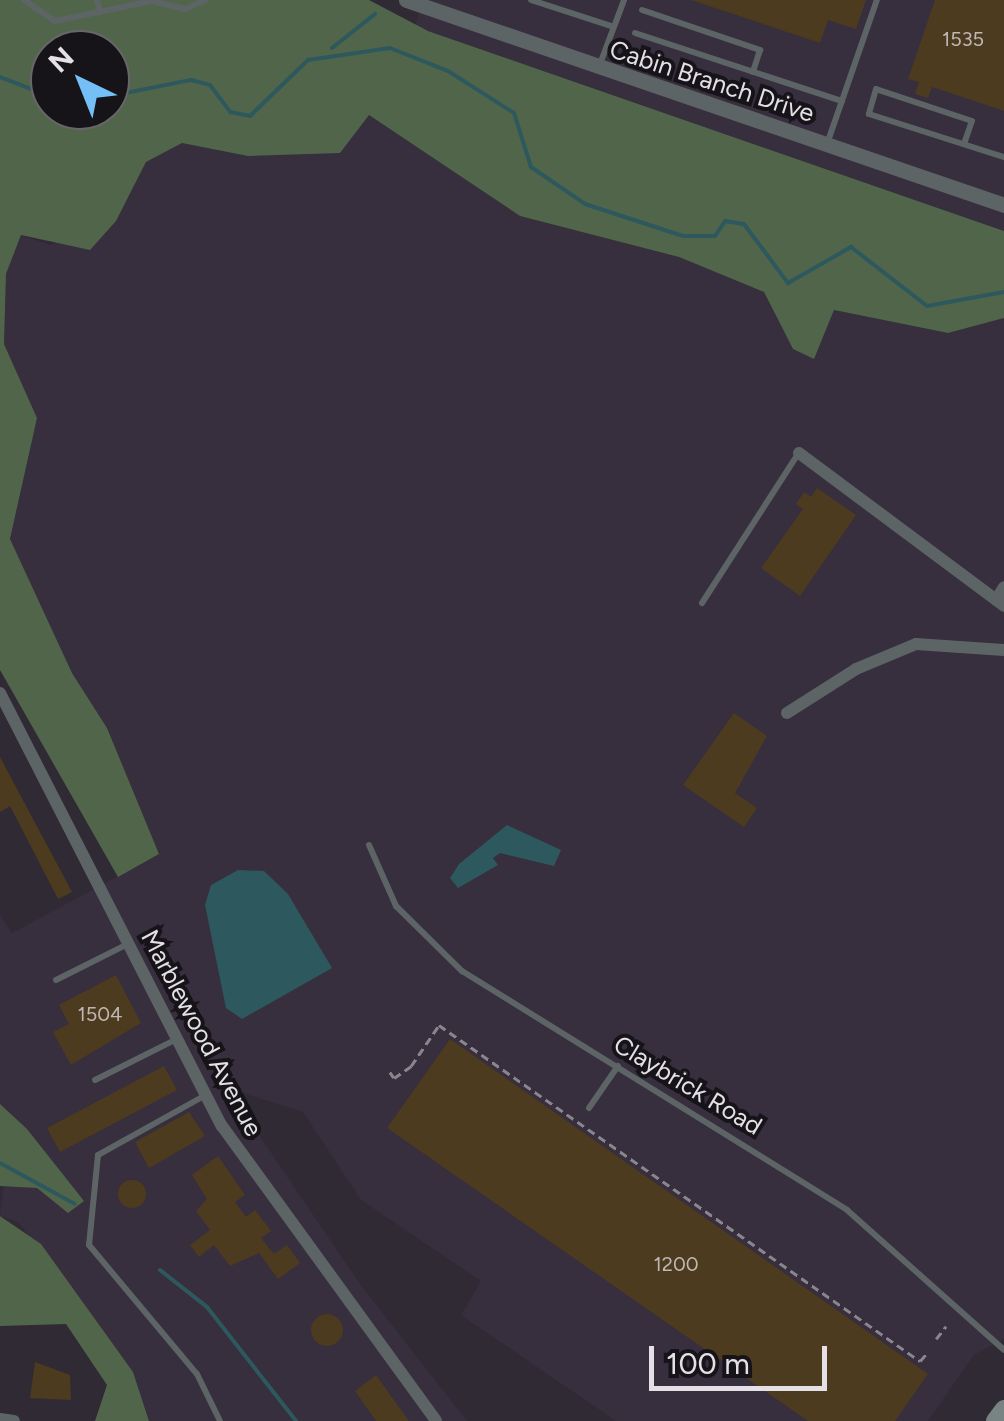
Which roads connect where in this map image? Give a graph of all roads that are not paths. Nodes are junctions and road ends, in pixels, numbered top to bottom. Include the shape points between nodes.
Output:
1 (24, 0) edge
2 (97, 0) edge
3 (205, 0) edge
4 (406, 0) edge
5 (531, 0) edge
6 (624, 0) edge
7 (877, 0) edge
8 (156, 1) edge
9 (642, 10) dead end
10 (100, 12) junction
11 (614, 27) junction
12 (635, 32) dead end
13 (598, 70) junction
14 (754, 72) junction
15 (842, 102) junction
16 (964, 144) junction
17 (826, 145) junction
18 (1004, 158) edge
19 (1004, 205) edge
20 (799, 453) joint
21 (1004, 587) edge
22 (1000, 603) edge
23 (702, 604) dead end
24 (1004, 650) edge
25 (0, 692) edge
26 (787, 712) dead end
27 (369, 845) dead end
28 (129, 943) junction
29 (56, 980) dead end
30 (176, 1040) junction
31 (618, 1066) junction
32 (95, 1080) dead end
33 (204, 1096) junction
34 (589, 1108) dead end
35 (1004, 1350) edge
36 (1004, 1408) edge
37 (0, 1419) edge
38 (14, 1421) edge
39 (220, 1421) edge
40 (436, 1421) edge
41 (994, 1421) edge

1 - 10 lane via 55,21
2 - 10 lane
3 - 8 lane via 185,10
4 - 13 street, Cabin Branch Drive
5 - 11 lane
6 - 11 lane
7 - 15 lane
8 - 10 lane
9 - 14 lane via 760,50
11 - 13 lane
12 - 14 lane
13 - 17 street, Cabin Branch Drive
14 - 15 lane
15 - 17 lane
16 - 16 lane via 972,121 876,89 869,114
16 - 18 lane
17 - 19 street, Cabin Branch Drive
20 - 22 street
20 - 23 lane
21 - 22 street
24 - 26 street via 916,644 856,669
25 - 28 street, Marblewood Avenue
27 - 31 lane, Claybrick Road via 396,906 430,944
28 - 29 lane
28 - 30 street, Marblewood Avenue
30 - 32 lane
30 - 33 street, Marblewood Avenue
31 - 34 lane
31 - 35 lane, Claybrick Road via 848,1210
33 - 39 lane via 98,1155 89,1245 197,1374
33 - 40 street, Marblewood Avenue
36 - 41 main road
37 - 38 street

